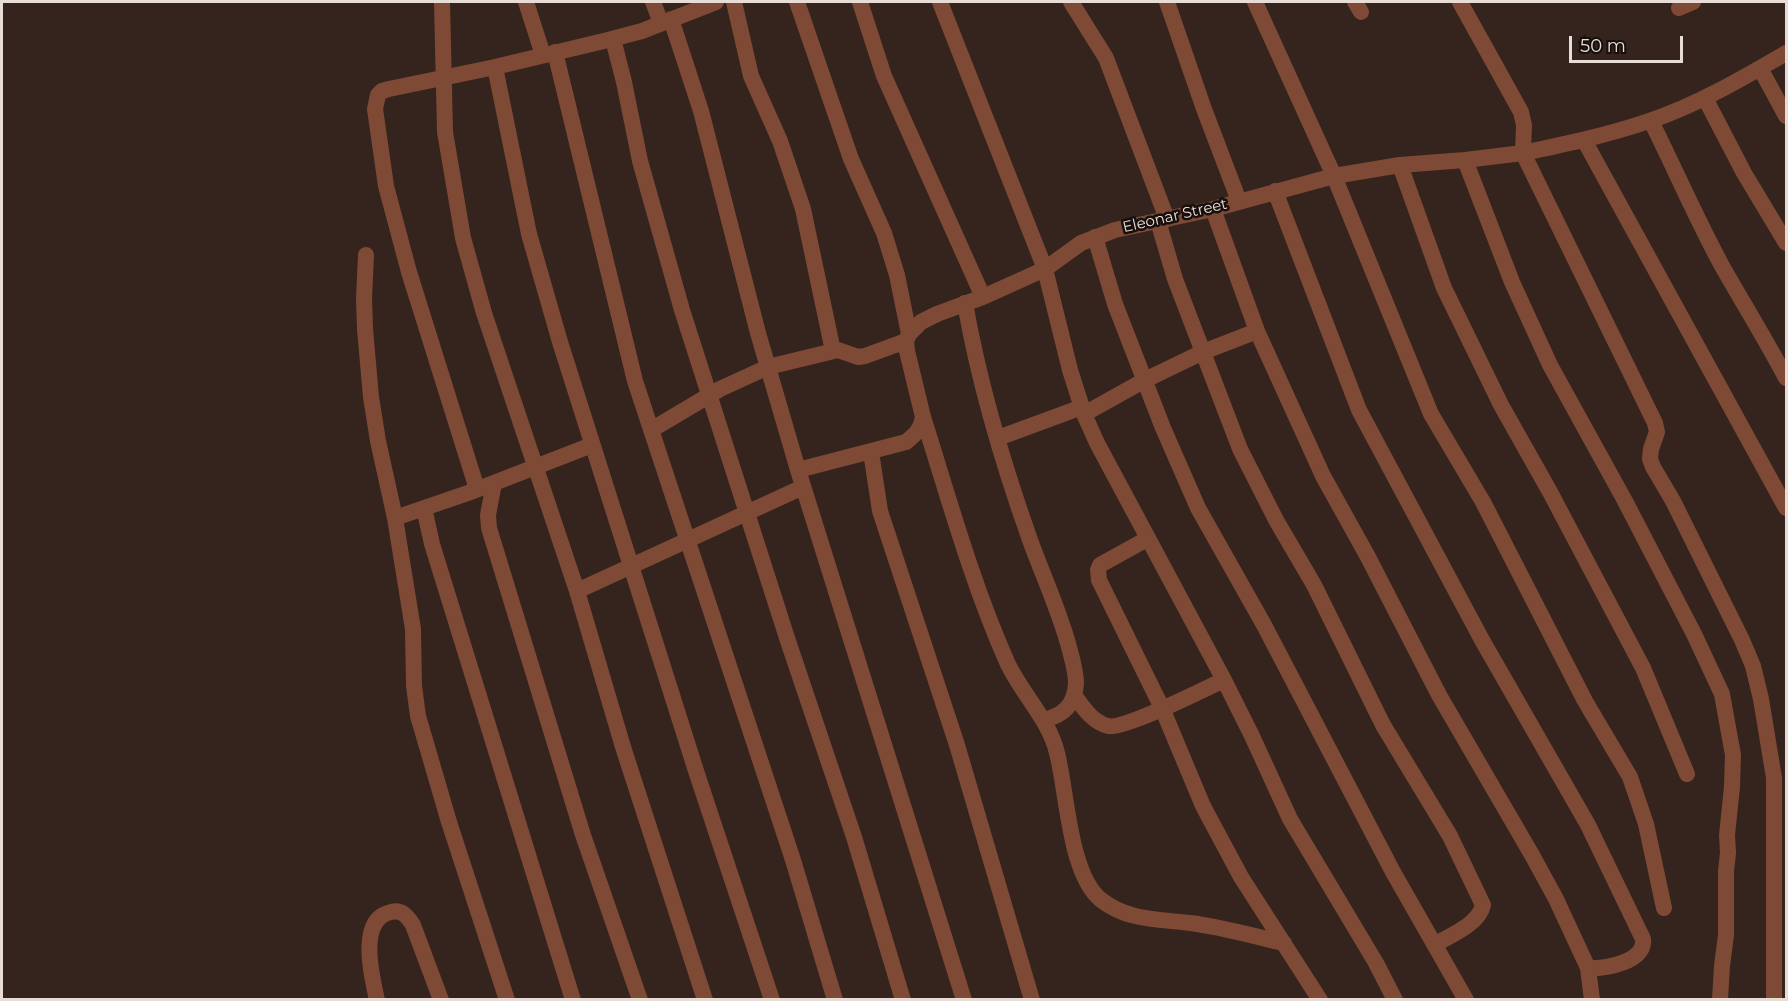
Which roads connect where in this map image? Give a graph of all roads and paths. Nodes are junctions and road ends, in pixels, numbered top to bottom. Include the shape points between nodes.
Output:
1 (442, 2) edge
2 (526, 2) edge
3 (653, 2) edge
4 (716, 2) edge
5 (734, 2) edge
6 (797, 2) edge
7 (860, 2) edge
8 (940, 2) edge
9 (1071, 2) edge
10 (1167, 2) edge
11 (1255, 2) edge
12 (1466, 3) edge
13 (666, 21) junction
14 (613, 39) junction
15 (549, 53) junction
16 (1786, 53) edge
17 (495, 67) junction
18 (1760, 68) junction
19 (443, 78) junction
20 (1705, 98) junction
21 (1786, 116) edge
22 (1651, 121) junction
23 (1584, 140) junction
24 (1524, 153) junction
25 (1465, 160) junction
26 (1400, 165) junction
27 (1334, 176) junction
28 (1275, 191) junction
29 (1239, 201) junction
30 (1213, 209) junction
31 (1162, 220) junction
32 (1095, 237) junction
33 (1786, 243) edge
34 (366, 255) dead end
35 (1045, 269) junction
36 (983, 297) junction
37 (965, 303) junction
38 (1257, 332) junction
39 (907, 338) junction
40 (833, 351) junction
41 (1203, 352) junction
42 (768, 367) junction
43 (1786, 378) edge
44 (1144, 380) junction
45 (710, 395) junction
46 (1083, 410) junction
47 (923, 417) junction
48 (651, 430) junction
49 (998, 438) junction
50 (592, 445) junction
51 (871, 452) junction
52 (535, 467) junction
53 (798, 470) junction
54 (494, 483) junction
55 (803, 487) junction
56 (477, 489) junction
57 (424, 508) junction
58 (1786, 508) edge
59 (748, 512) junction
60 (395, 518) junction
61 (688, 539) junction
62 (1148, 539) junction
63 (632, 565) junction
64 (576, 591) junction
65 (1224, 680) junction
66 (1074, 695) junction
67 (1162, 708) junction
68 (1043, 720) junction
69 (1687, 774) dead end
70 (1664, 908) dead end
71 (1284, 943) junction
72 (1436, 944) junction
73 (1588, 968) junction
74 (377, 999) edge
75 (441, 999) edge
76 (507, 999) edge
77 (573, 999) edge
78 (640, 999) edge
79 (705, 999) edge
80 (772, 999) edge
81 (835, 999) edge
82 (903, 999) edge
83 (964, 999) edge
84 (1032, 999) edge
85 (1320, 999) edge
86 (1395, 999) edge
87 (1466, 999) edge
88 (1592, 999) edge
89 (1720, 999) edge
90 (1774, 999) edge

1 - 19 street
2 - 15 street
3 - 13 street
4 - 13 street
5 - 40 street via 751,76 780,141 802,209
6 - 39 street via 854,166 884,233 897,275
7 - 36 street via 884,76
8 - 35 street
9 - 31 street via 1106,58
10 - 29 street
11 - 27 street
12 - 24 street via 1521,112
13 - 14 street
13 - 42 street via 701,111
14 - 15 street
14 - 45 street via 640,161
15 - 17 street
15 - 48 street
16 - 18 street, Eleonar Street
17 - 19 street
17 - 50 street via 529,234
18 - 20 street, Eleonar Street
18 - 21 street
19 - 52 street via 445,132 463,238
19 - 56 street via 382,91 375,109 392,212
20 - 22 street, Eleonar Street
20 - 33 street
22 - 23 street, Eleonar Street
22 - 43 street via 1722,265
23 - 24 street, Eleonar Street
23 - 58 street
24 - 25 street, Eleonar Street
24 - 90 street via 1655,423 1657,432 1650,459 1653,467 1753,666 1774,778
25 - 26 street, Eleonar Street
25 - 89 street via 1512,282 1550,365 1625,501 1722,694 1733,756
26 - 27 street, Eleonar Street
26 - 69 street via 1449,297 1501,405 1642,668
27 - 28 street, Eleonar Street
27 - 70 street via 1431,414 1630,777 1646,824
28 - 29 street, Eleonar Street
28 - 73 street via 1359,410 1482,640 1588,825 1643,939 1640,952 1617,966
29 - 30 street, Eleonar Street
30 - 31 street, Eleonar Street
30 - 38 street
31 - 32 street, Eleonar Street
31 - 41 street via 1175,279
32 - 35 street, Eleonar Street
32 - 44 street via 1114,304
34 - 60 street via 365,329 371,397
35 - 36 street, Eleonar Street
35 - 46 street via 1059,334
36 - 37 street, Eleonar Street
37 - 39 street, Eleonar Street via 929,318
37 - 49 street
38 - 41 street
38 - 73 street via 1323,476 1439,694 1533,855
39 - 40 street, Eleonar Street via 866,356
39 - 47 street
40 - 42 street
41 - 44 street
41 - 72 street via 1253,477 1318,593 1383,725 1450,836 1484,905 1476,919
42 - 45 street
42 - 53 street
44 - 46 street
44 - 72 street via 1198,508 1393,872
45 - 48 street
45 - 59 street
46 - 49 street
46 - 62 street
47 - 51 street via 921,427 906,442
47 - 68 street via 1001,647
48 - 61 street
49 - 66 street via 1065,632 1076,682
50 - 52 street
50 - 63 street
51 - 53 street
51 - 84 street via 880,511 957,745
52 - 54 street
52 - 64 street
53 - 55 street
54 - 56 street
54 - 78 street via 489,528 583,835
55 - 59 street
55 - 83 street
56 - 57 street
57 - 60 street
57 - 77 street via 434,552
59 - 61 street
59 - 82 street
60 - 76 street via 413,629 418,716
61 - 63 street
61 - 81 street
62 - 65 street
62 - 67 street via 1100,565 1098,575
63 - 64 street
63 - 80 street
64 - 79 street
65 - 67 street
65 - 86 street via 1290,819
66 - 67 street via 1090,717 1109,727
66 - 68 street via 1064,712
67 - 71 street via 1203,806 1241,877
68 - 71 street via 1057,750 1073,845 1097,897 1127,915 1191,923
71 - 85 street
72 - 87 street
73 - 88 street
74 - 75 street via 369,942 378,921 393,911 407,916 413,926

